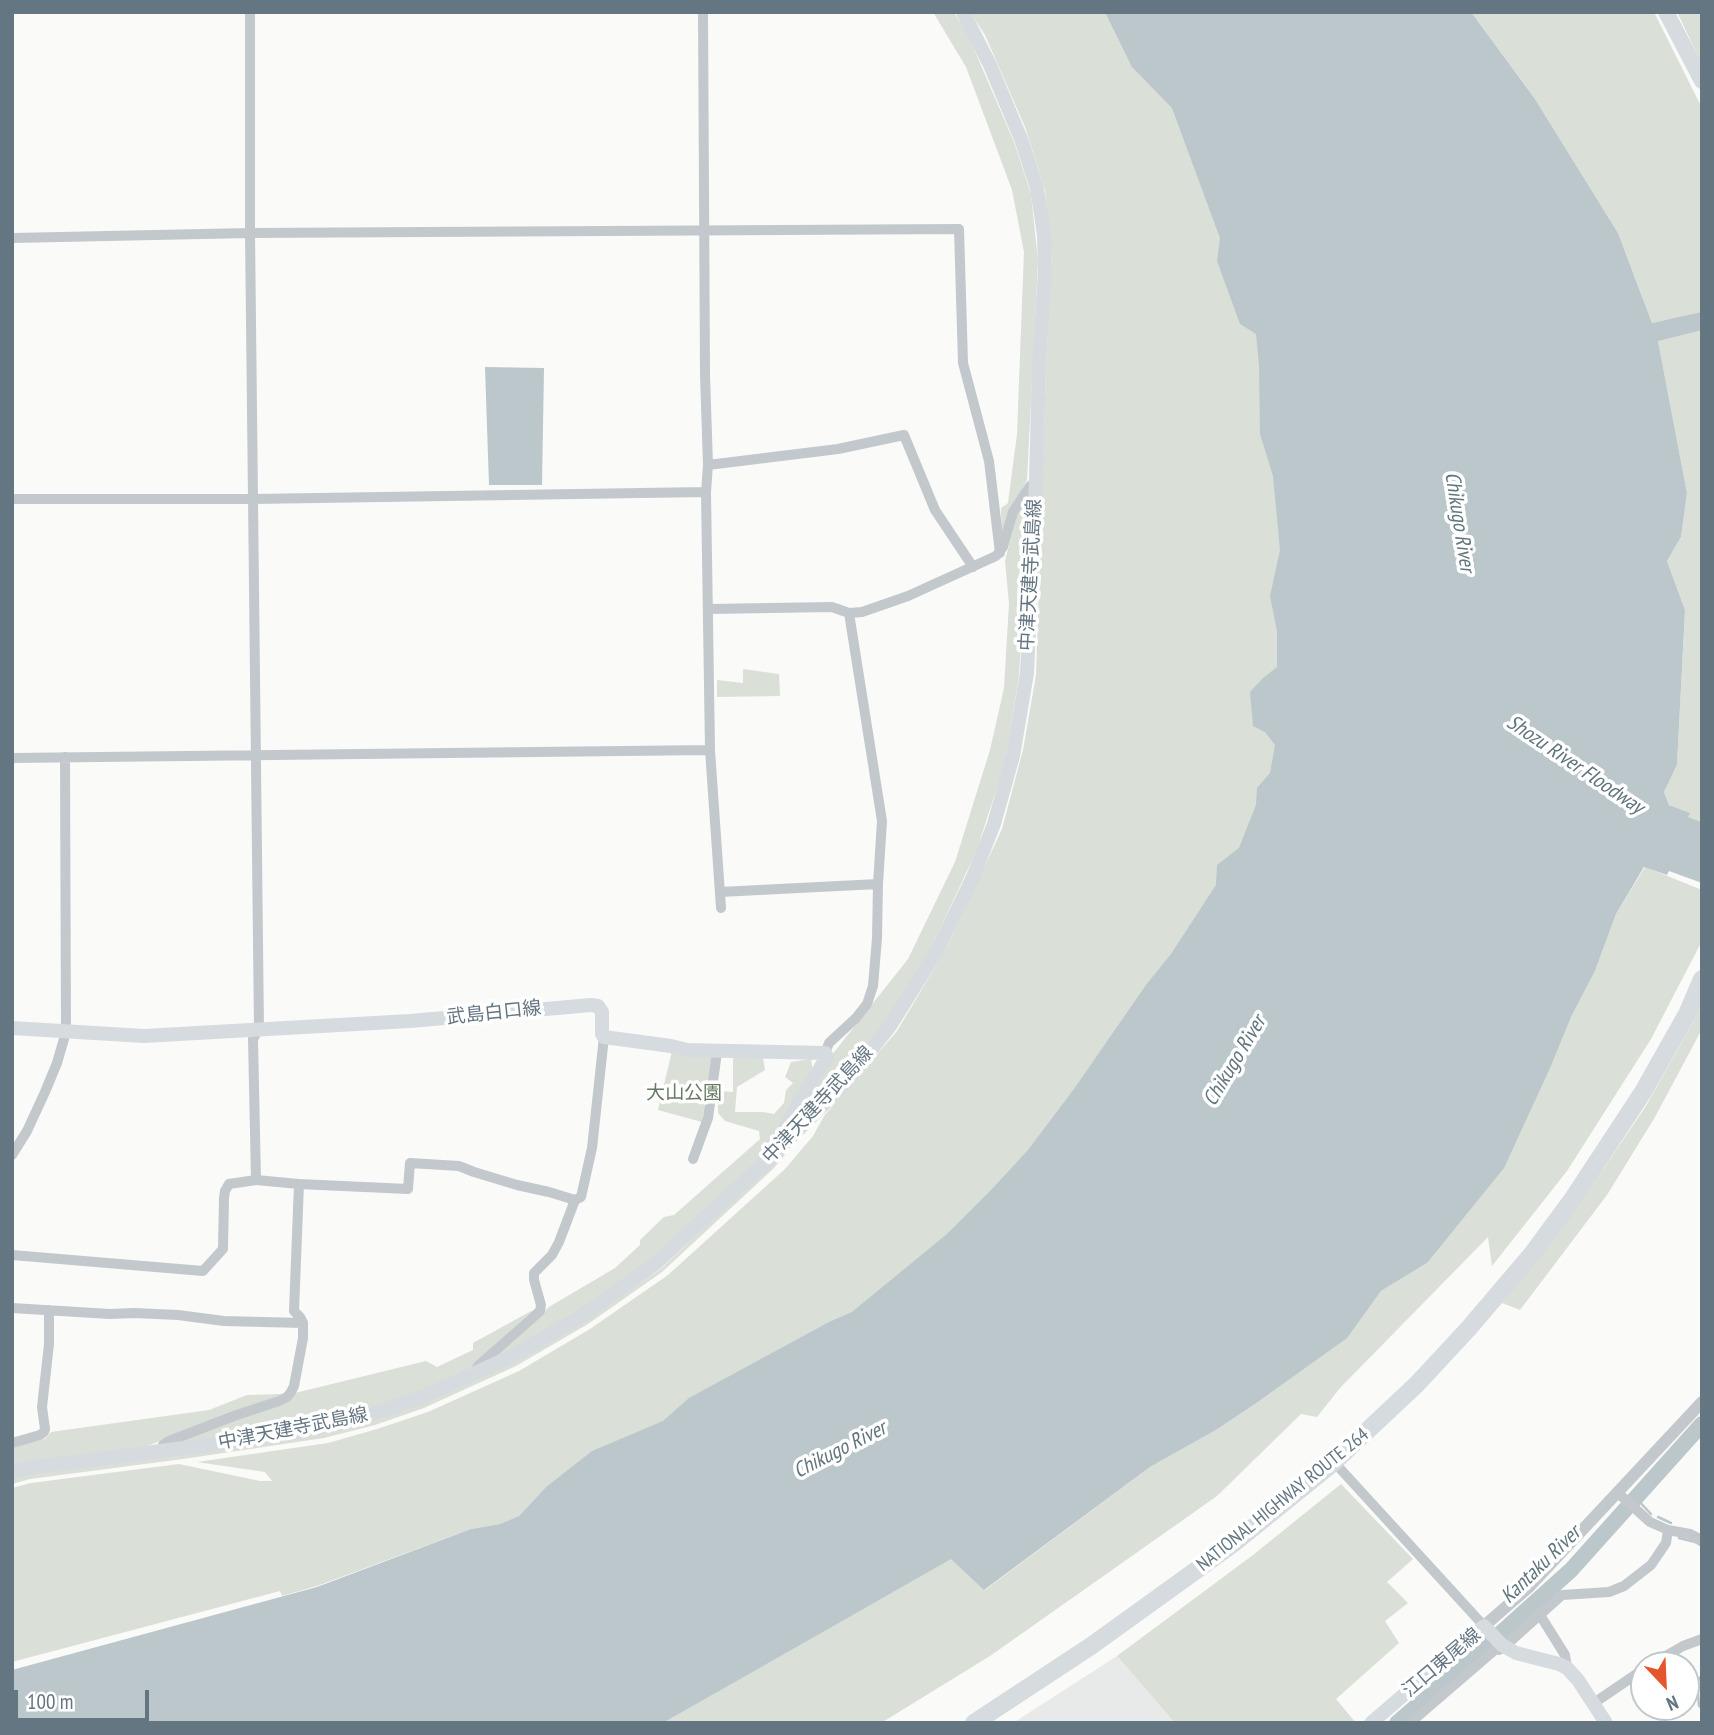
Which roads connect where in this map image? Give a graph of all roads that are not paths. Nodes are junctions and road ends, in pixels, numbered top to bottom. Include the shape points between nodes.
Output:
1 (250, 12) edge
2 (703, 12) edge
3 (963, 12) edge
4 (1666, 12) edge
5 (1702, 81) edge
6 (704, 231) junction
7 (250, 233) junction
8 (12, 238) edge
9 (708, 465) junction
10 (1036, 481) junction
11 (706, 492) junction
12 (12, 499) edge
13 (253, 499) junction
14 (1000, 552) junction
15 (973, 567) junction
16 (709, 609) junction
17 (849, 613) junction
18 (710, 750) junction
19 (257, 756) junction
20 (65, 757) junction
21 (12, 758) edge
22 (878, 884) junction
23 (720, 891) junction
24 (721, 908) dead end
25 (1702, 979) edge
26 (12, 1028) edge
27 (259, 1029) junction
28 (66, 1032) junction
29 (604, 1037) junction
30 (717, 1052) junction
31 (825, 1053) junction
32 (12, 1155) edge
33 (693, 1158) dead end
34 (769, 1159) junction
35 (256, 1180) junction
36 (299, 1184) junction
37 (576, 1200) junction
38 (12, 1255) edge
39 (12, 1308) edge
40 (49, 1310) junction
41 (303, 1323) junction
42 (472, 1375) junction
43 (1702, 1402) edge
44 (12, 1443) edge
45 (160, 1451) junction
46 (1334, 1462) junction
47 (12, 1472) edge
48 (1621, 1496) junction
49 (1668, 1530) junction
50 (1702, 1540) edge
51 (1540, 1615) junction
52 (1486, 1628) junction
53 (1702, 1639) edge
54 (1503, 1646) junction
55 (1675, 1651) edge
56 (1567, 1668) junction
57 (1630, 1679) edge
58 (1594, 1703) junction
59 (974, 1723) edge
60 (1371, 1723) edge
61 (1410, 1723) edge
62 (1606, 1723) edge

1 - 7 street
2 - 6 street
3 - 10 main road, 中津天建寺武島線 via 990,65 1037,188 1045,270
4 - 5 main road
6 - 7 street
6 - 9 street
6 - 14 street via 959,229 963,363 989,461
7 - 8 street
7 - 13 street
9 - 11 street
9 - 15 street via 838,449 904,435 935,510
10 - 14 street via 1013,512
10 - 34 main road, 中津天建寺武島線 via 1027,673 1013,756 994,824 938,949 890,1026 847,1081
11 - 13 street
11 - 16 street
12 - 13 street
13 - 19 street
14 - 15 street
15 - 17 street via 908,596
16 - 17 street via 832,607
16 - 18 street
17 - 22 street via 882,821
18 - 19 street
18 - 23 street
19 - 20 street
19 - 27 street
20 - 21 street
20 - 28 street
22 - 23 street
22 - 31 street via 873,986 867,1004
23 - 24 street
25 - 46 highway, NATIONAL HIGHWAY ROUTE 264 via 1643,1092 1539,1244 1417,1384
26 - 28 main road, 武島白口線
27 - 28 main road, 武島白口線 via 144,1036
27 - 29 main road, 武島白口線 via 591,1005 602,1012
27 - 35 street via 253,1039
28 - 32 street via 45,1092
29 - 30 main road
29 - 37 street via 592,1148 581,1196
30 - 31 main road
30 - 33 street via 708,1118
31 - 34 main road via 827,1057
34 - 42 main road, 中津天建寺武島線 via 654,1265 582,1316
35 - 36 street
35 - 38 street via 229,1184 224,1198 223,1249 202,1271
36 - 37 street via 408,1189 410,1163 447,1165
36 - 41 street via 294,1311
37 - 42 street via 556,1249 534,1273 540,1311
39 - 40 street
40 - 41 street
40 - 44 street via 42,1407 45,1429 40,1435
41 - 45 street via 294,1385 286,1397 169,1441
42 - 45 main road, 中津天建寺武島線 via 354,1420 277,1436
43 - 48 street
45 - 47 main road, 中津天建寺武島線
46 - 52 street
46 - 59 highway, NATIONAL HIGHWAY ROUTE 264 via 1234,1544
48 - 49 street via 1650,1522
48 - 52 street
49 - 50 street
49 - 51 street via 1651,1565 1624,1586 1609,1592 1562,1595
51 - 54 street
51 - 56 street via 1565,1654
52 - 54 main road, 江口東尾線
52 - 60 main road, 江口東尾線
53 - 55 street
54 - 56 main road, 江口東尾線
54 - 61 street
56 - 58 main road
57 - 58 street
58 - 62 main road

